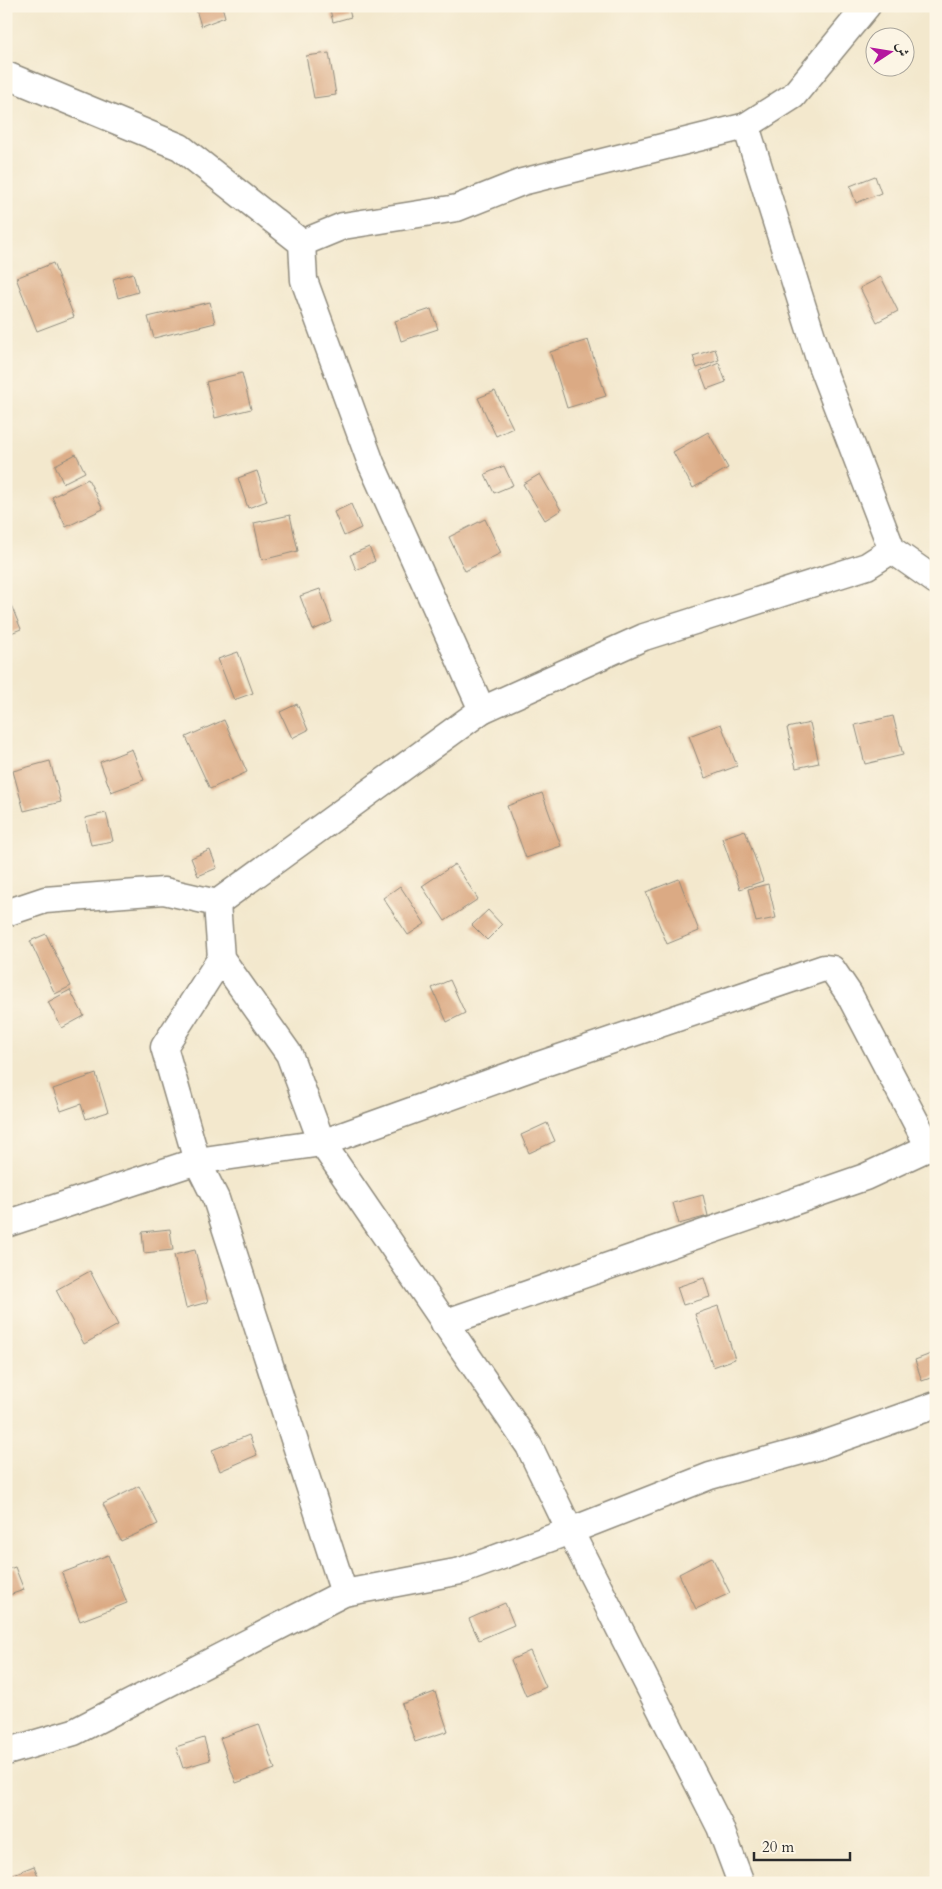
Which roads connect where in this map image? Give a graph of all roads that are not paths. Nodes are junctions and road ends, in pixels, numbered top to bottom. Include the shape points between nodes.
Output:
1 (867, 6) edge
2 (6, 75) edge
3 (746, 126) junction
4 (302, 243) junction
5 (892, 550) junction
6 (936, 581) edge
7 (482, 710) junction
8 (217, 903) junction
9 (6, 913) edge
10 (221, 958) junction
11 (322, 1143) junction
12 (932, 1146) edge
13 (196, 1161) junction
14 (6, 1224) edge
15 (444, 1323) junction
16 (936, 1405) edge
17 (570, 1531) junction
18 (344, 1593) junction
19 (6, 1752) edge
20 (741, 1883) edge

1 - 3 street via 792,96
2 - 4 street via 180,148
3 - 4 street via 522,182 457,208 343,226
3 - 5 street via 821,364
4 - 7 street via 304,280 371,463
5 - 6 street
5 - 7 street via 868,566 644,637
7 - 8 street
8 - 9 street via 164,891 46,900
8 - 10 street
10 - 11 street via 289,1054
10 - 13 street via 164,1047
11 - 12 street via 824,968 832,969 849,994
11 - 13 street
11 - 15 street
12 - 15 street via 865,1177
13 - 14 street
13 - 18 street via 216,1199
15 - 17 street via 529,1446
16 - 17 street via 816,1447 710,1476
17 - 18 street via 461,1571
17 - 20 street via 720,1827
18 - 19 street via 74,1732

